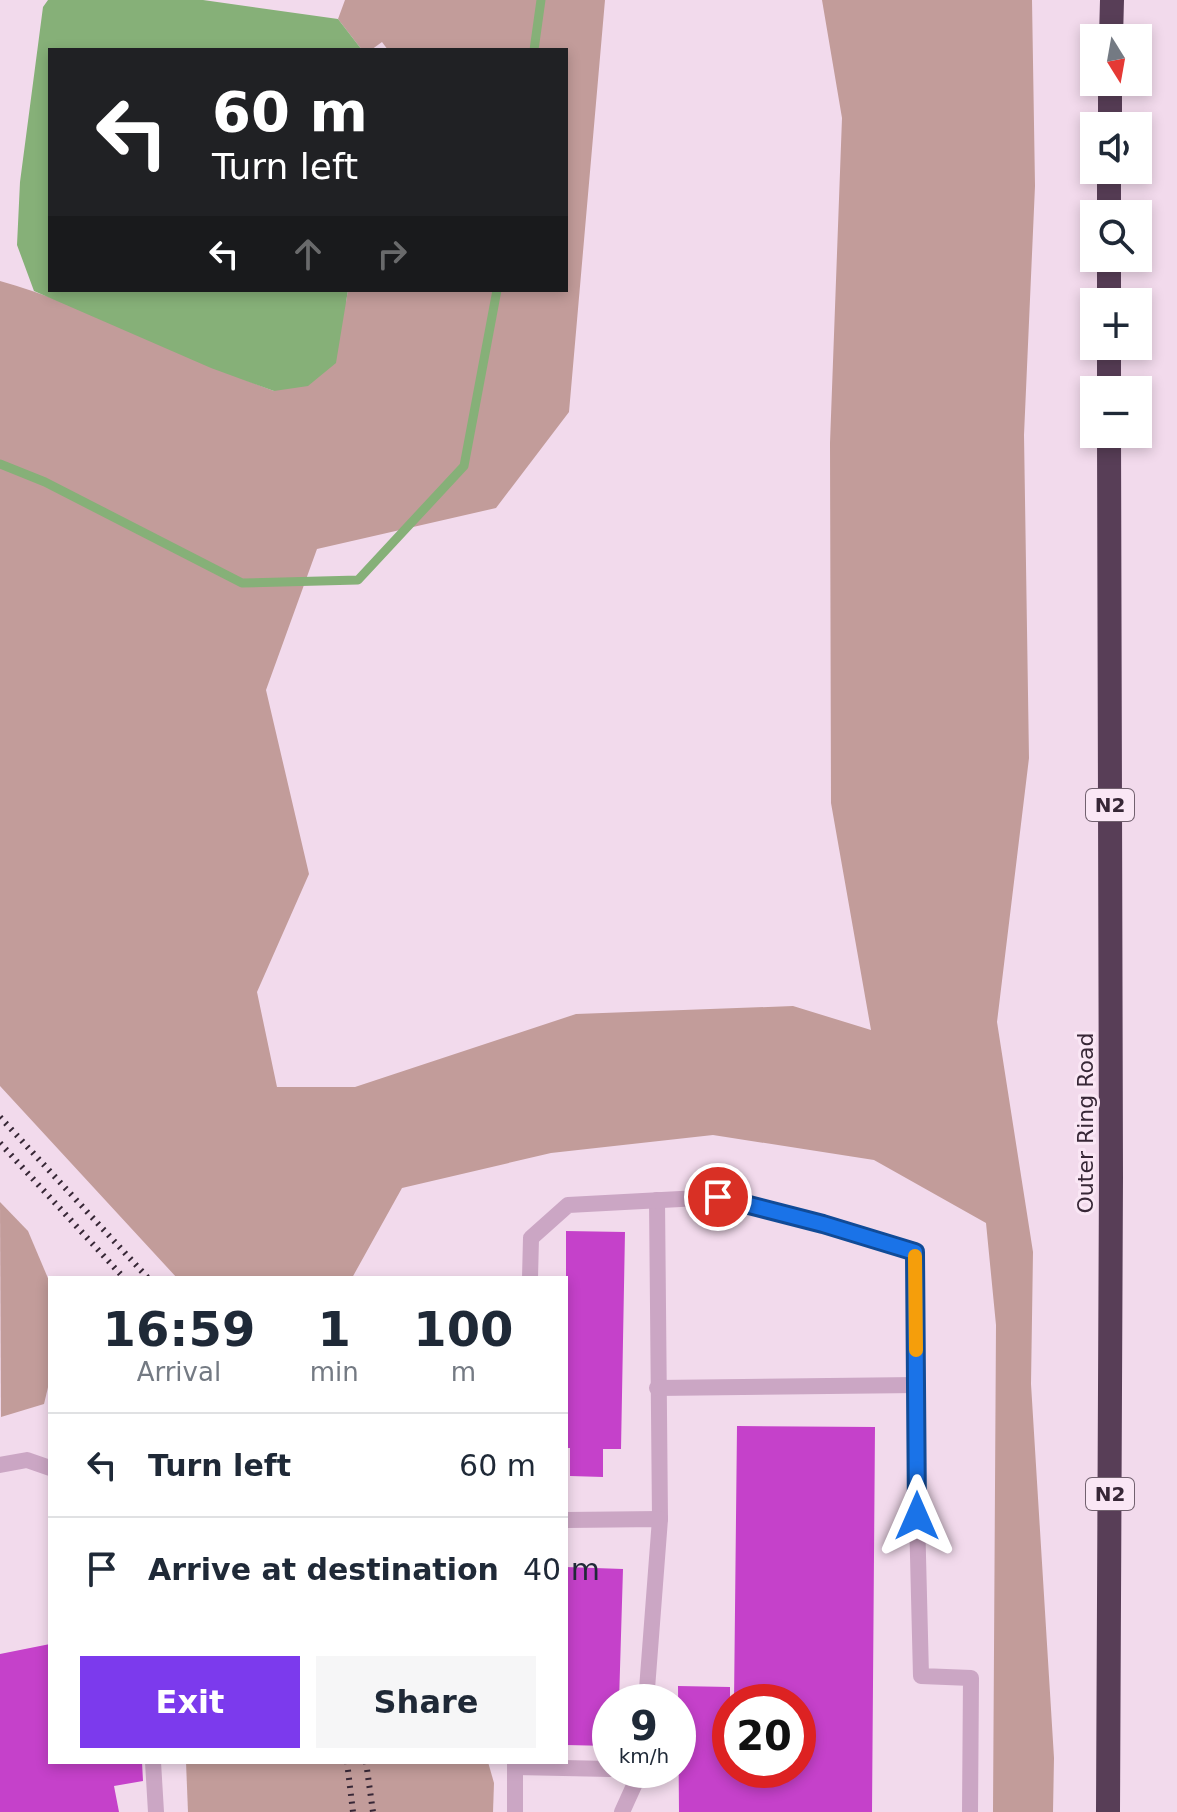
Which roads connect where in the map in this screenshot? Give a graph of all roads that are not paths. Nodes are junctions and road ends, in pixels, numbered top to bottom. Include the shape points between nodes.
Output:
1 (1112, 0) edge
2 (1111, 24) edge
3 (1109, 448) edge
4 (657, 1200) junction
5 (530, 1276) edge
6 (917, 1385) junction
7 (657, 1388) junction
8 (0, 1465) edge
9 (48, 1467) edge
10 (660, 1519) junction
11 (568, 1520) edge
12 (647, 1684) edge
13 (153, 1764) edge
14 (516, 1764) edge
15 (592, 1768) edge
16 (633, 1788) edge
17 (156, 1812) edge
18 (515, 1812) edge
19 (622, 1812) edge
20 (970, 1812) edge
21 (1108, 1812) edge

1 - 2 highway
3 - 21 highway, Outer Ring Road / N2
4 - 5 lane via 568,1205 531,1238
4 - 6 lane via 718,1197 915,1252
4 - 7 lane
6 - 7 lane
6 - 20 lane via 921,1676 971,1678
7 - 10 lane
8 - 9 lane via 27,1460
10 - 11 lane
10 - 12 lane
13 - 17 lane
14 - 15 lane
14 - 18 lane
16 - 19 lane

